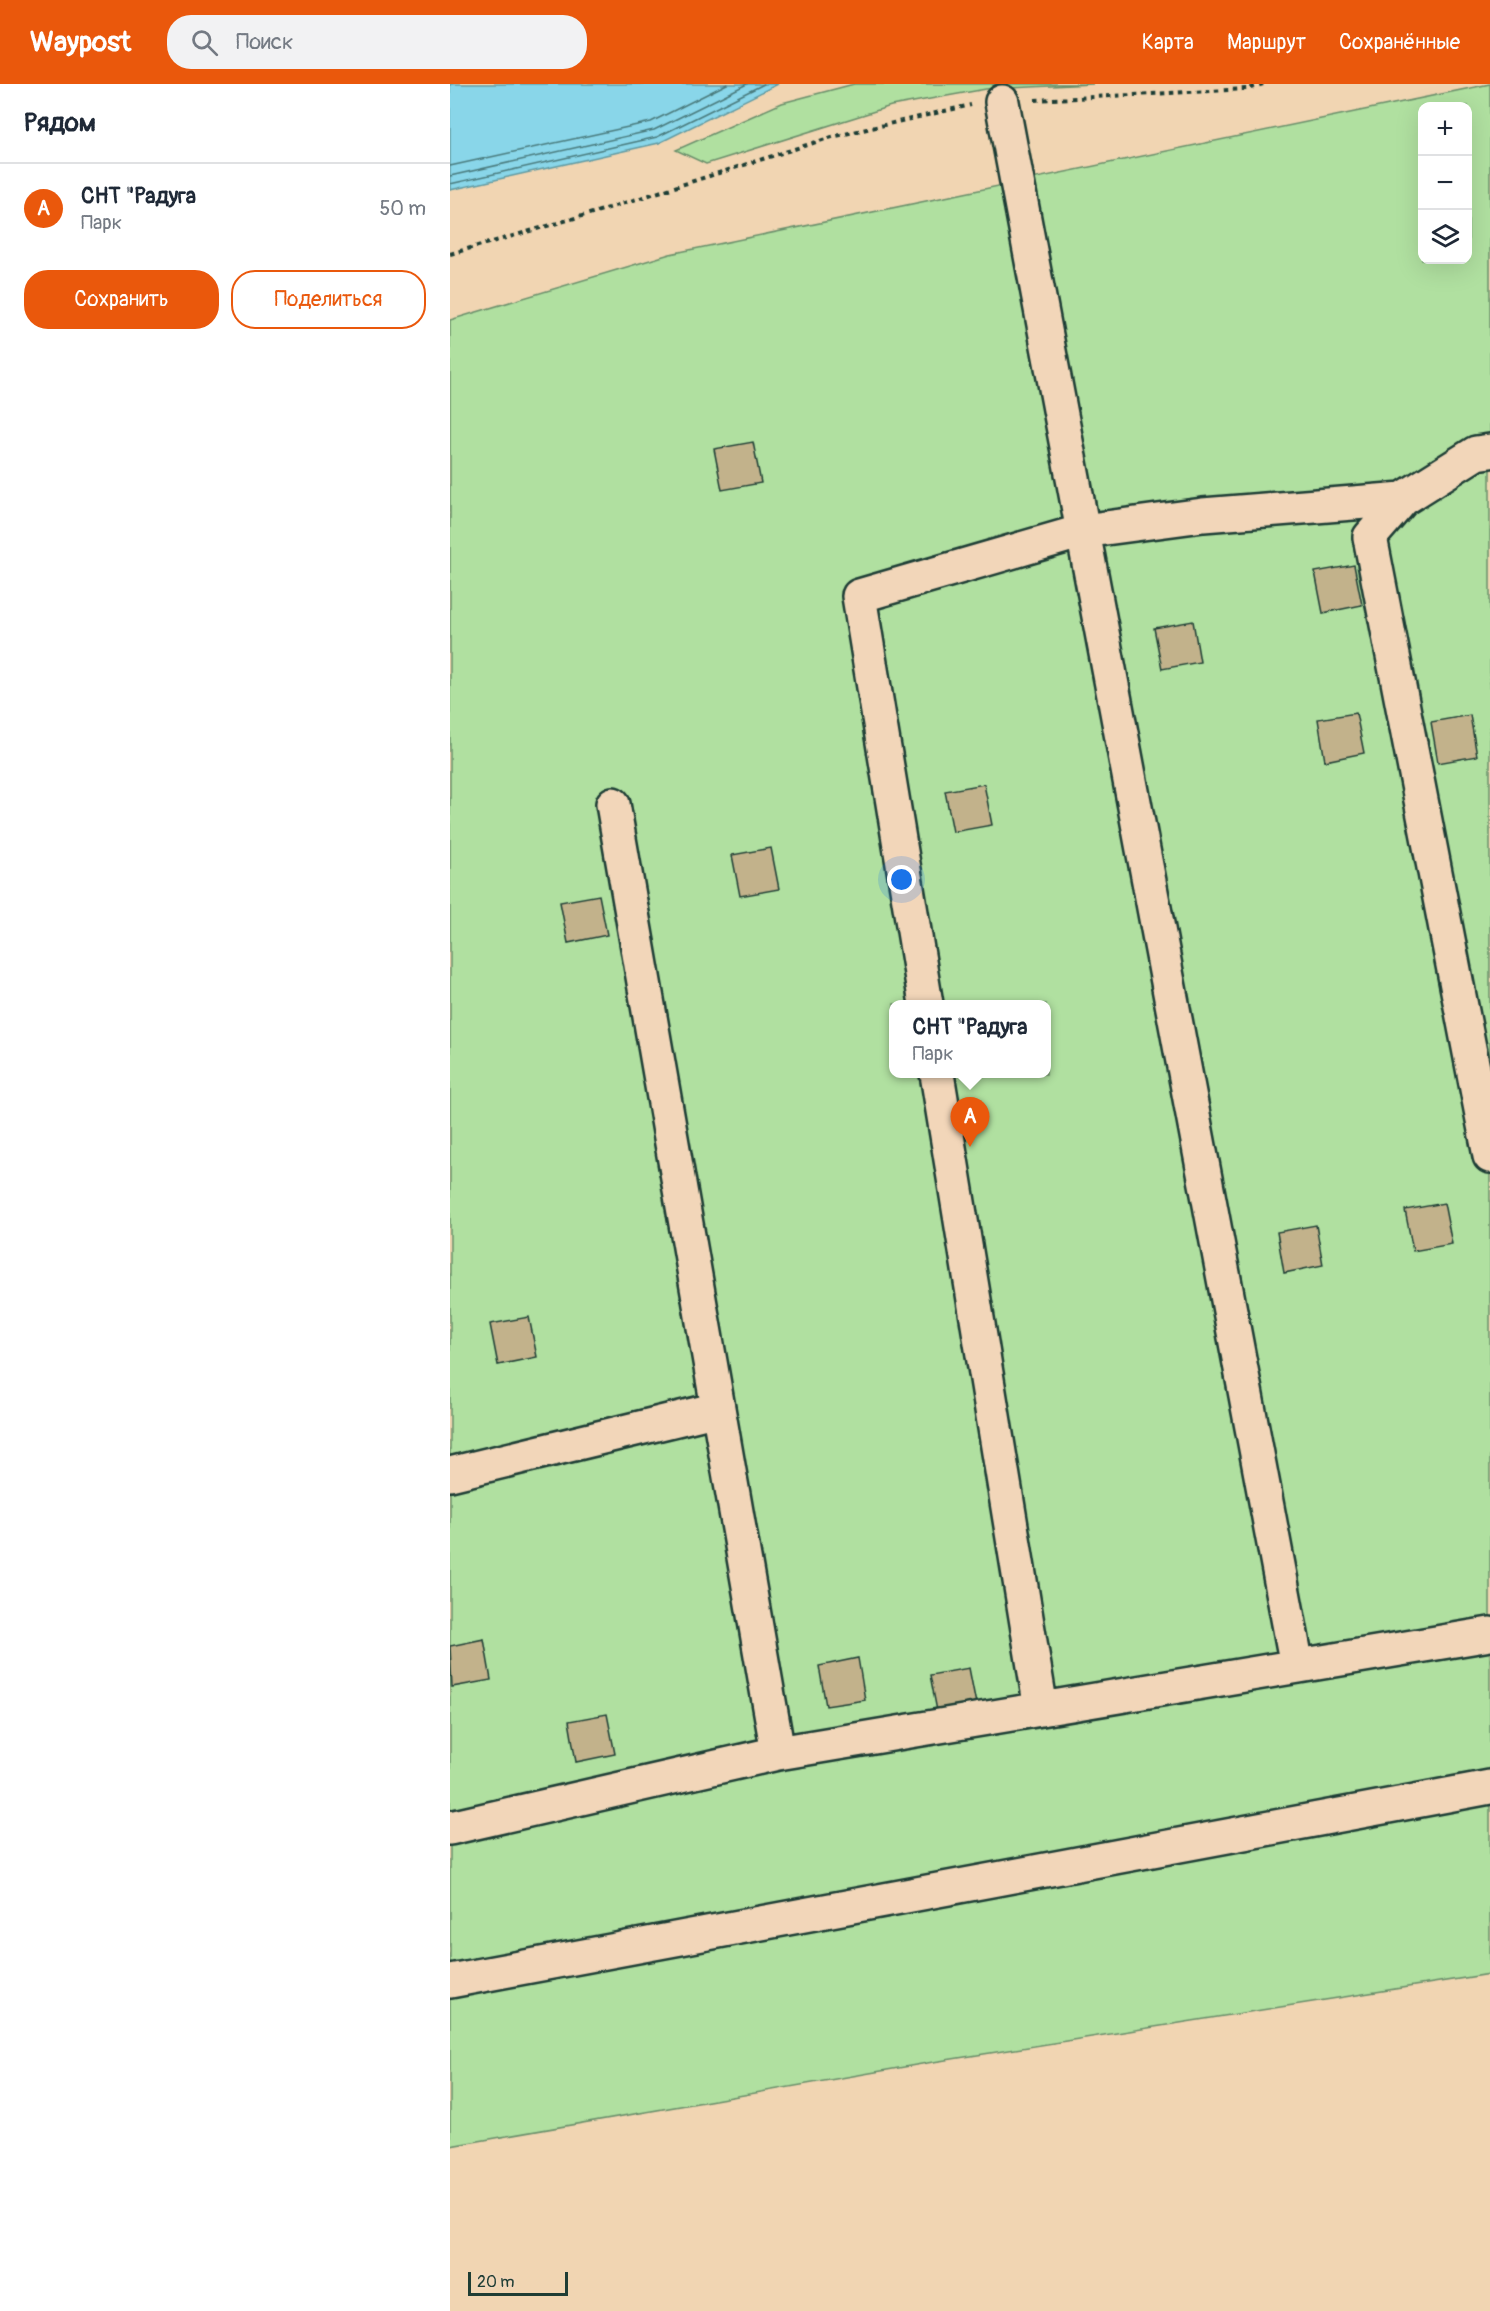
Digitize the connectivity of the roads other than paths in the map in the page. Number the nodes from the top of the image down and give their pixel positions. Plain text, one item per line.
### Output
1 (1002, 102) road end
2 (1490, 451) edge
3 (1403, 499) junction
4 (1083, 531) junction
5 (613, 804) dead end
6 (925, 1000) edge
7 (938, 1078) edge
8 (1490, 1156) edge
9 (718, 1409) junction
10 (450, 1474) edge
11 (1490, 1634) edge
12 (1298, 1666) junction
13 (1041, 1709) junction
14 (778, 1753) junction
15 (1490, 1787) edge
16 (450, 1828) edge
17 (450, 1981) edge

1 - 4 street
2 - 3 street
3 - 4 street
3 - 8 street
4 - 6 street
4 - 12 street
5 - 9 street
7 - 13 street
9 - 10 street
9 - 14 street
11 - 12 street
12 - 13 street
13 - 14 street
14 - 16 street
15 - 17 street

